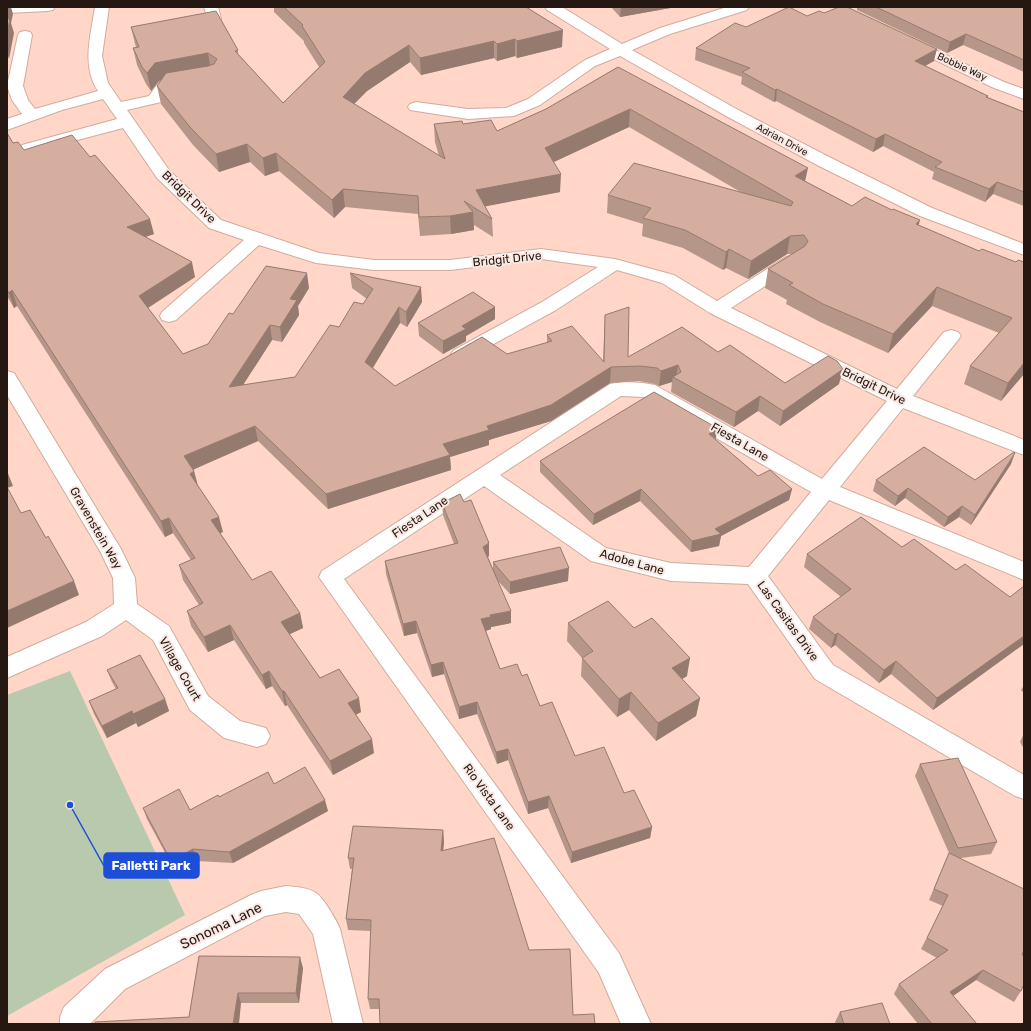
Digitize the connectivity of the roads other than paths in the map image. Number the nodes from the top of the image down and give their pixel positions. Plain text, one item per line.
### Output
1 (48, 7) edge
2 (102, 7) edge
3 (552, 7) edge
4 (742, 7) edge
5 (7, 9) edge
6 (25, 35) dead end
7 (894, 35) edge
8 (621, 50) junction
9 (203, 78) edge
10 (107, 93) junction
11 (1024, 94) edge
12 (416, 107) dead end
13 (122, 115) junction
14 (31, 116) junction
15 (7, 125) edge
16 (28, 148) edge
17 (256, 238) junction
18 (1024, 250) edge
19 (794, 260) edge
20 (615, 264) junction
21 (717, 309) junction
22 (169, 316) dead end
23 (951, 336) dead end
24 (446, 363) edge
25 (7, 378) edge
26 (900, 399) junction
27 (1024, 448) edge
28 (484, 475) junction
29 (825, 490) junction
30 (1024, 571) edge
31 (755, 576) junction
32 (330, 577) joint
33 (126, 608) junction
34 (7, 668) edge
35 (257, 736) dead end
36 (1024, 788) edge
37 (75, 1021) edge
38 (348, 1024) edge
39 (636, 1024) edge

1 - 5 street
2 - 10 street, Bridgit Drive
3 - 8 street, Adrian Drive
4 - 8 street
6 - 14 street
7 - 11 street, Bobbie Way
8 - 12 street
8 - 18 street, Adrian Drive
9 - 13 street
10 - 13 street, Bridgit Drive
10 - 14 street
13 - 16 street
13 - 17 street, Bridgit Drive
14 - 15 street
17 - 20 street, Bridgit Drive
17 - 22 street
19 - 21 street
20 - 21 street, Bridgit Drive
20 - 24 street
21 - 26 street, Bridgit Drive
23 - 26 street, Las Casitas Drive
25 - 33 street, Gravenstein Way
26 - 27 street, Bridgit Drive
26 - 29 street, Las Casitas Drive
28 - 29 street, Fiesta Lane
28 - 31 street, Adobe Lane
28 - 32 street, Fiesta Lane
29 - 30 street, Fiesta Lane
29 - 31 street, Las Casitas Drive
31 - 36 street, Las Casitas Drive
32 - 39 street, Rio Vista Lane
33 - 34 street
33 - 35 street, Village Court
37 - 38 street, Sonoma Lane

